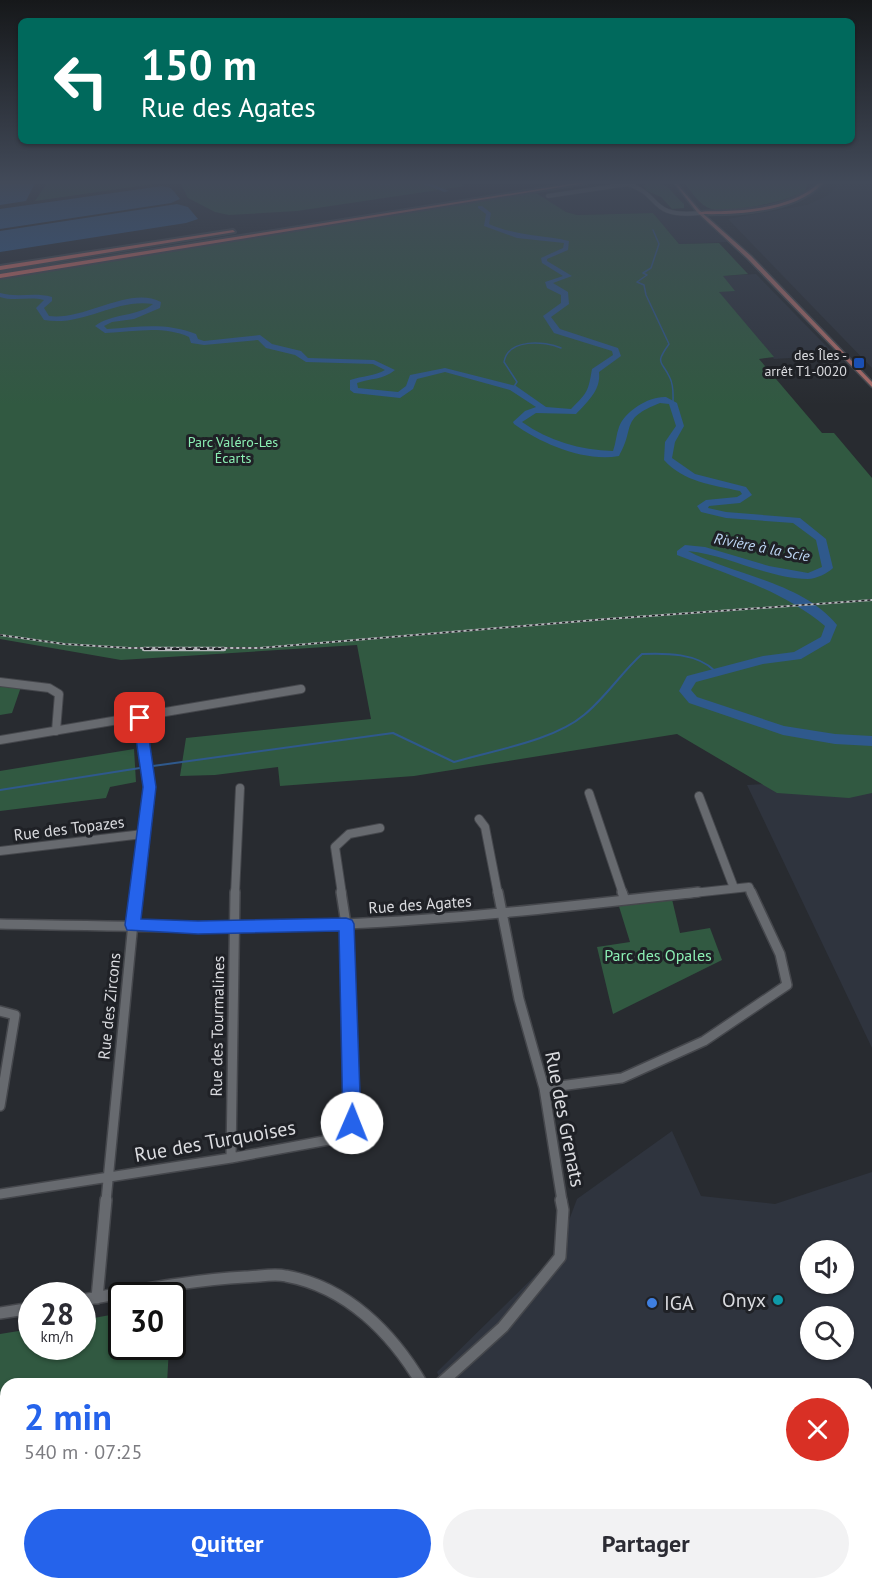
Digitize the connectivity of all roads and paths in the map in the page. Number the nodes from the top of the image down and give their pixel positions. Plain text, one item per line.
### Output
1 (68, 257) edge
2 (118, 257) edge
3 (748, 257) edge
4 (0, 268) edge
5 (0, 276) edge
6 (872, 385) edge
7 (0, 682) edge
8 (301, 689) dead end
9 (140, 718) junction
10 (56, 731) junction
11 (0, 740) edge
12 (240, 788) dead end
13 (590, 793) dead end
14 (699, 796) dead end
15 (479, 819) dead end
16 (380, 828) dead end
17 (143, 834) junction
18 (0, 851) edge
19 (734, 888) junction
20 (625, 900) junction
21 (502, 913) junction
22 (0, 924) edge
23 (346, 924) junction
24 (132, 925) junction
25 (234, 927) junction
26 (0, 1011) edge
27 (544, 1088) junction
28 (0, 1107) edge
29 (231, 1158) junction
30 (107, 1177) junction
31 (0, 1194) edge
32 (97, 1298) joint
33 (18, 1310) edge
34 (0, 1313) edge
35 (418, 1378) edge
36 (447, 1378) edge

1 - 4 highway
2 - 5 highway
3 - 6 main road
7 - 10 street
8 - 9 street
9 - 10 street
9 - 17 street, Rue des Zircons
10 - 11 street
12 - 25 street, Rue des Tourmalines
13 - 20 street
14 - 19 street
15 - 21 street, Rue des Grenats
16 - 23 street, Rue des Turquoises
17 - 18 street, Rue des Topazes
17 - 24 street, Rue des Zircons
19 - 20 street, Rue des Agates
19 - 27 street
20 - 21 street, Rue des Agates
21 - 23 street, Rue des Agates
21 - 27 street, Rue des Grenats
22 - 24 street, Rue des Agates
23 - 25 street, Rue des Agates
23 - 29 street, Rue des Turquoises
24 - 25 street, Rue des Agates
24 - 30 street, Rue des Zircons
25 - 29 street, Rue des Tourmalines
26 - 28 street
27 - 36 street, Rue des Grenats
29 - 30 street, Rue des Turquoises
30 - 31 street, Rue des Turquoises
30 - 32 street, Rue des Zircons
32 - 35 street
33 - 34 street

